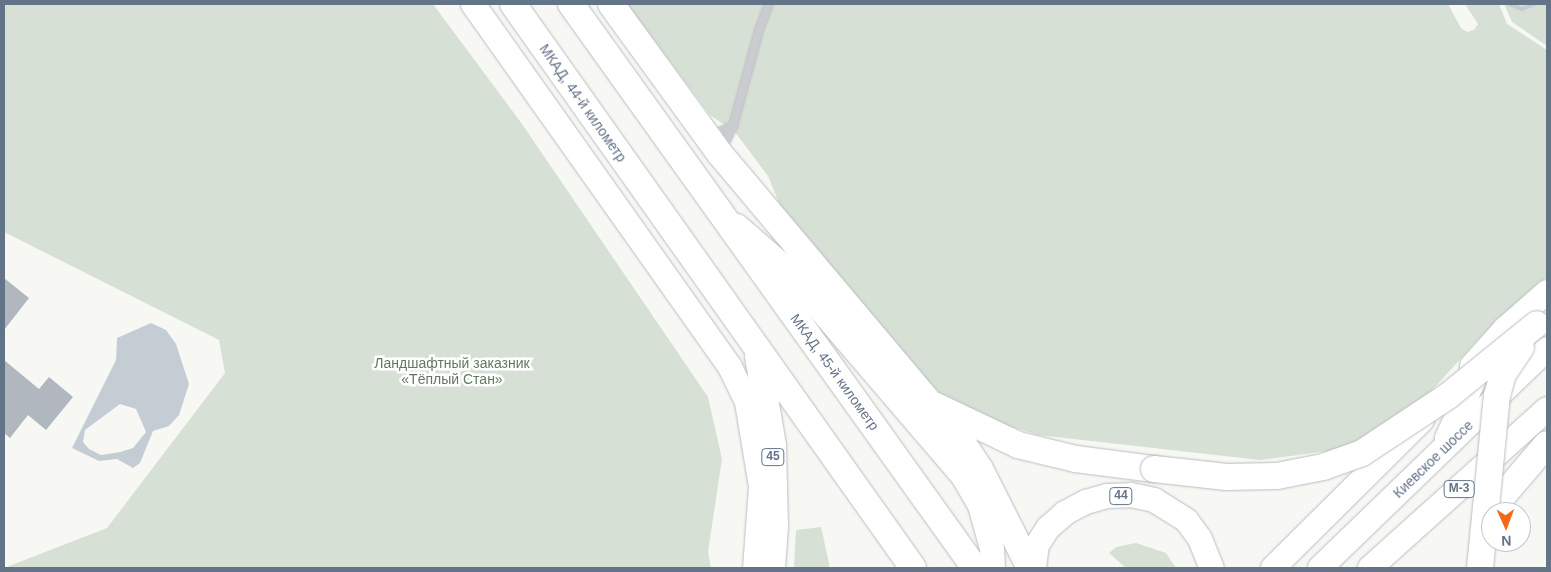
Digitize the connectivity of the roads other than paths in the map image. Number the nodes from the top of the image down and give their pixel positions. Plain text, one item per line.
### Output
1 (473, 4) edge
2 (513, 4) edge
3 (571, 4) edge
4 (611, 4) edge
5 (769, 4) edge
6 (733, 126) junction
7 (714, 145) junction
8 (717, 208) junction
9 (1547, 292) edge
10 (1542, 320) edge
11 (1489, 347) junction
12 (756, 348) junction
13 (1547, 349) edge
14 (926, 401) junction
15 (1547, 409) edge
16 (1547, 444) edge
17 (1440, 452) junction
18 (1499, 502) edge
19 (1481, 542) edge
20 (1472, 564) edge
21 (755, 568) edge
22 (772, 568) edge
23 (913, 568) edge
24 (975, 568) edge
25 (993, 568) edge
26 (1030, 568) edge
27 (1034, 568) edge
28 (1212, 568) edge
29 (1273, 568) edge
30 (1320, 568) edge
31 (1370, 568) edge

1 - 21 main road
2 - 12 highway, МКАД, 44-й километр
3 - 8 highway, МКАД, 45-й километр
4 - 7 highway
5 - 6 lane
6 - 7 lane
6 - 7 lane
7 - 14 highway
8 - 24 highway, МКАД, 45-й километр
8 - 25 main road
9 - 11 main road
10 - 14 highway, bridge
10 - 20 highway, bridge
11 - 17 main road
11 - 29 main road
12 - 22 highway, 45
12 - 23 highway
13 - 17 main road, Киевское шоссе
14 - 26 highway
15 - 31 main road, М-3
16 - 18 highway
17 - 30 main road, Киевское шоссе
19 - 20 highway
27 - 28 main road, 44

